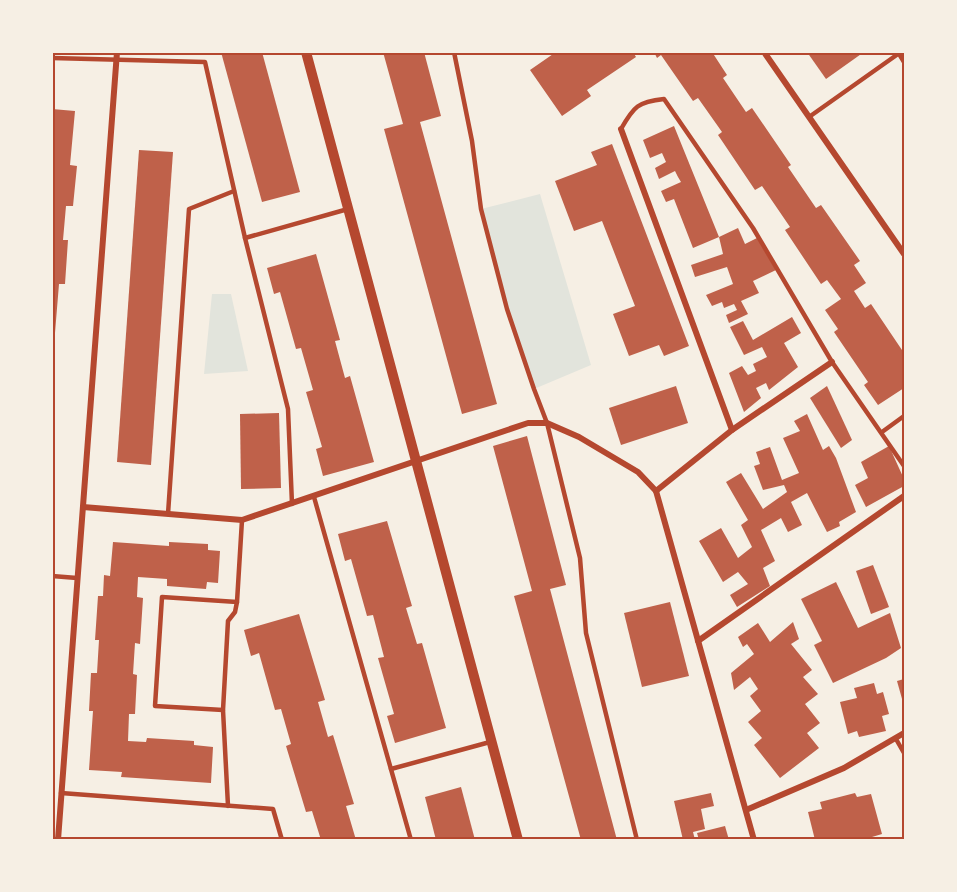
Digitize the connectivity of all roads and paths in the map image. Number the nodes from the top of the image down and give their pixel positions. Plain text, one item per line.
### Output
1 (306, 52) edge
2 (454, 52) edge
3 (764, 52) edge
4 (898, 53) edge
5 (117, 56) edge
6 (52, 58) edge
7 (904, 62) edge
8 (809, 117) junction
9 (621, 129) joint
10 (234, 191) junction
11 (348, 209) junction
12 (245, 238) junction
13 (904, 254) edge
14 (832, 362) junction
15 (904, 416) edge
16 (547, 423) junction
17 (732, 430) junction
18 (882, 432) junction
19 (417, 462) junction
20 (904, 466) edge
21 (656, 491) junction
22 (314, 496) junction
23 (904, 496) edge
24 (292, 504) junction
25 (83, 507) junction
26 (168, 514) junction
27 (242, 520) junction
28 (52, 576) edge
29 (77, 578) junction
30 (237, 602) junction
31 (698, 641) junction
32 (223, 710) junction
33 (904, 733) edge
34 (896, 739) junction
35 (492, 742) junction
36 (904, 753) edge
37 (391, 769) junction
38 (61, 793) junction
39 (228, 806) junction
40 (746, 810) junction
41 (58, 840) edge
42 (282, 840) edge
43 (411, 840) edge
44 (518, 840) edge
45 (638, 840) edge
46 (754, 840) edge

1 - 11 street
2 - 16 lane
3 - 8 street
4 - 7 lane
4 - 8 lane
5 - 6 lane
5 - 10 lane
5 - 25 street
8 - 13 street
9 - 14 lane
9 - 17 street
10 - 12 lane
10 - 26 lane
11 - 12 lane
11 - 19 street
12 - 24 lane
14 - 17 street
14 - 18 lane
15 - 18 lane
16 - 19 street
16 - 21 street
16 - 45 lane
17 - 21 street
18 - 20 lane
19 - 22 street
19 - 35 street
21 - 31 street
22 - 24 street
22 - 37 lane
23 - 31 street
24 - 27 street
25 - 26 street
25 - 29 street
26 - 27 street
27 - 30 lane
28 - 29 lane
29 - 38 street
30 - 32 lane
30 - 32 lane
31 - 40 street
32 - 39 lane
33 - 34 street
34 - 36 lane
34 - 40 street
35 - 37 lane
35 - 44 street
37 - 43 lane
38 - 39 lane
38 - 41 street
39 - 42 lane
40 - 46 street

